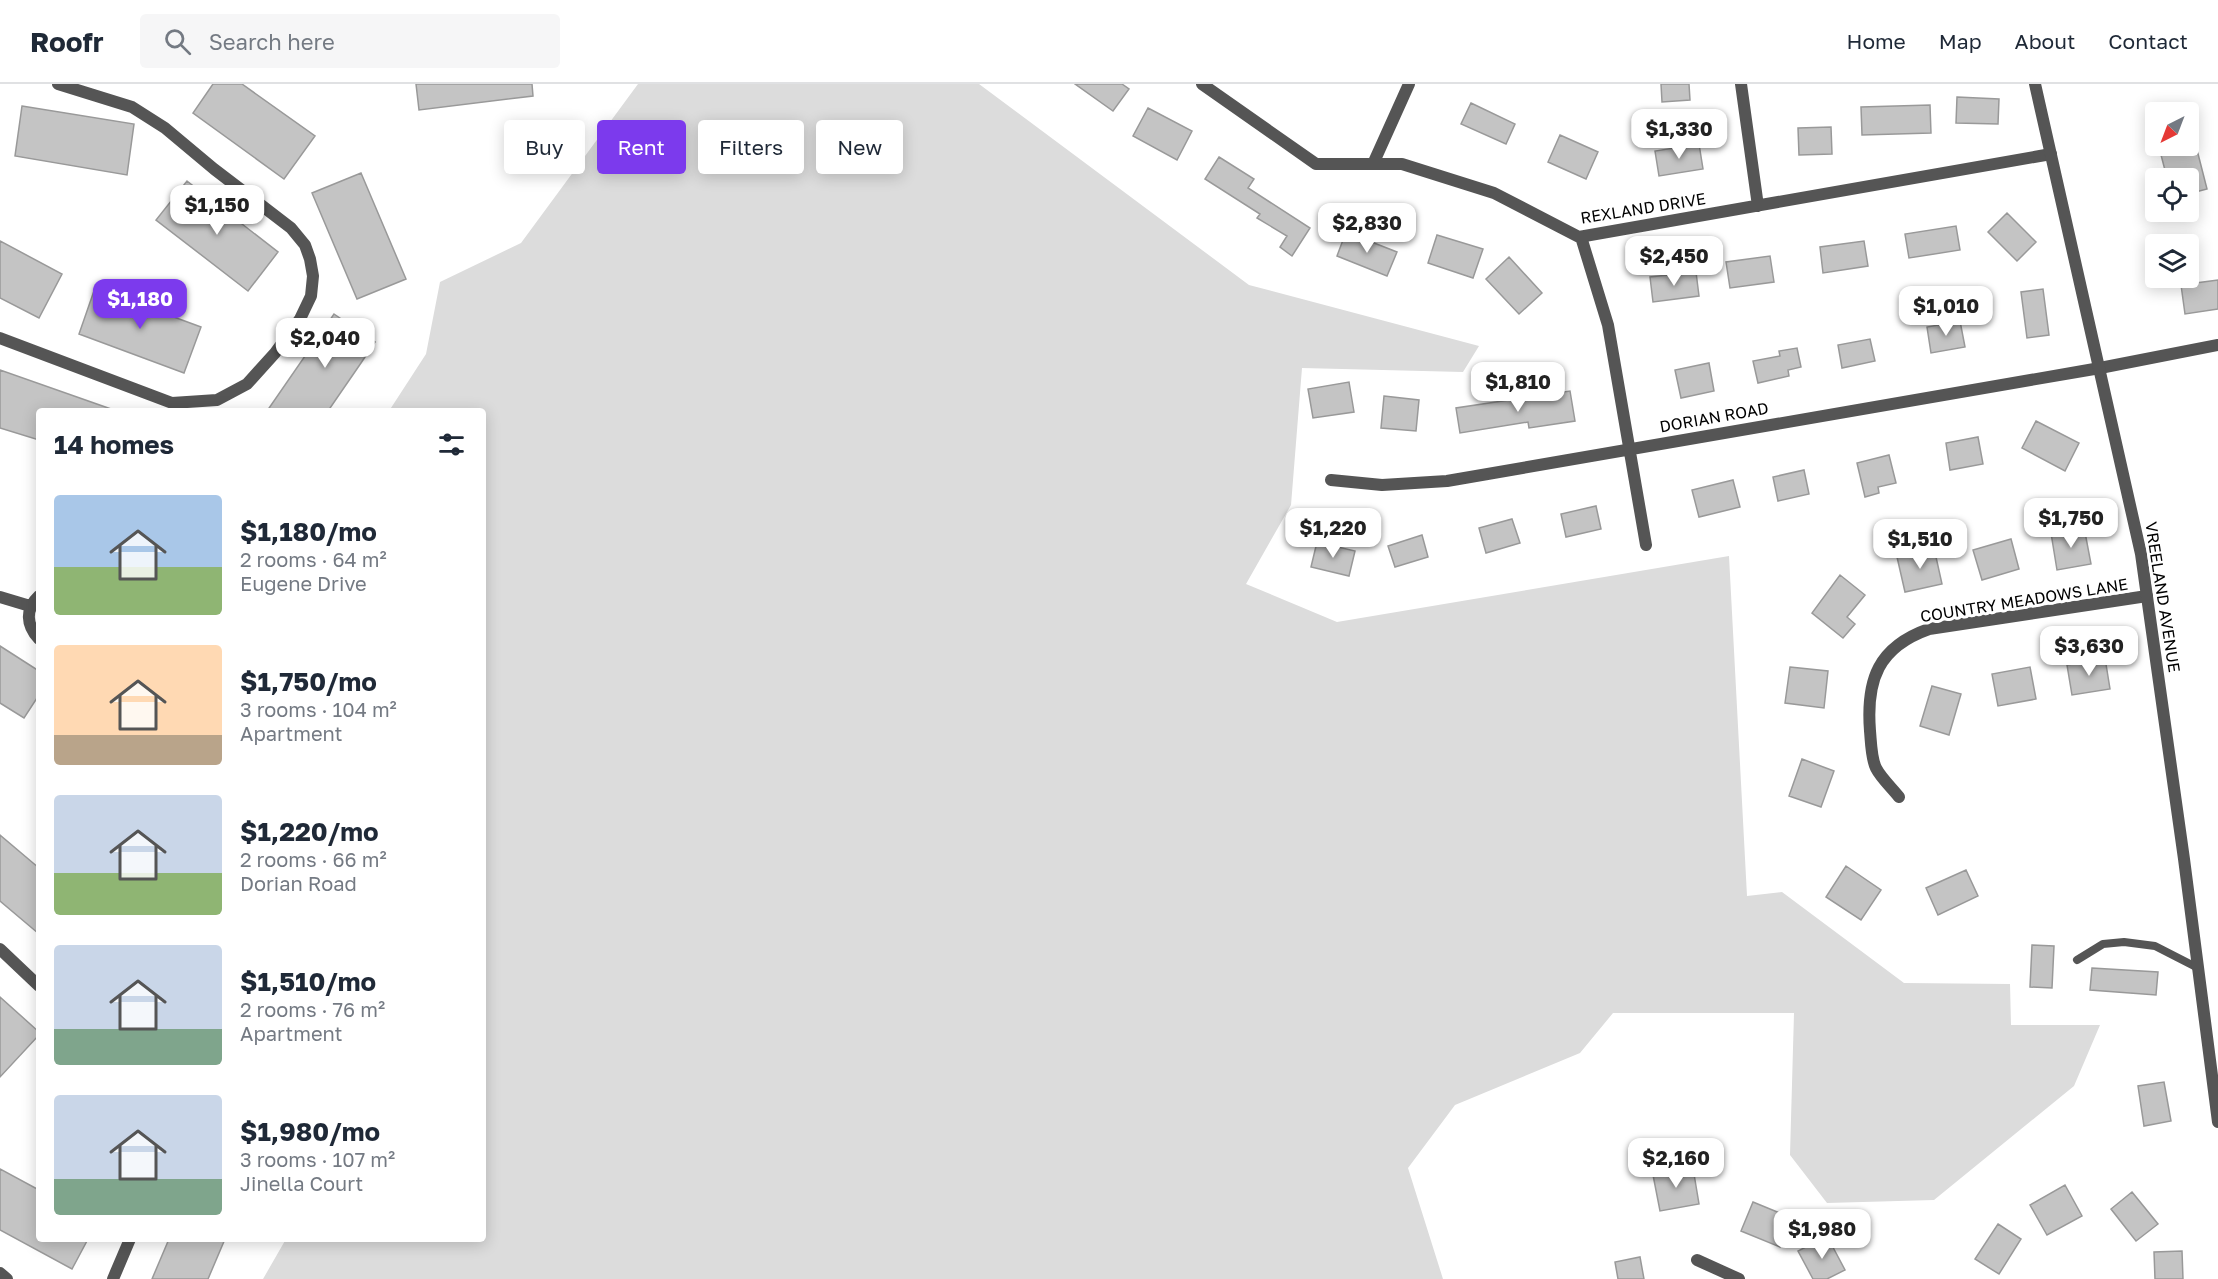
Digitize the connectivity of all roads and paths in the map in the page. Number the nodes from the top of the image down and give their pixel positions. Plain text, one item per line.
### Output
1 (58, 84) edge
2 (1202, 84) edge
3 (1409, 84) edge
4 (1741, 84) edge
5 (2035, 84) edge
6 (2051, 154) junction
7 (1374, 164) junction
8 (1758, 206) junction
9 (1581, 237) junction
10 (0, 339) edge
11 (2218, 345) edge
12 (2100, 368) junction
13 (1630, 448) junction
14 (1331, 480) dead end
15 (1646, 545) dead end
16 (2147, 596) junction
17 (0, 597) edge
18 (36, 599) edge
19 (30, 606) junction
20 (36, 635) edge
21 (1899, 797) dead end
22 (0, 949) edge
23 (2077, 960) dead end
24 (2198, 968) junction
25 (36, 983) edge
26 (2218, 1122) edge
27 (129, 1242) edge
28 (1697, 1260) dead end
29 (0, 1274) edge
30 (7, 1279) edge
31 (113, 1279) edge
32 (1739, 1279) edge

1 - 10 street
2 - 7 street, REXLAND DRIVE
3 - 7 street
4 - 8 street
5 - 6 street, VREELAND AVENUE
6 - 8 street, REXLAND DRIVE
6 - 12 street, VREELAND AVENUE
7 - 9 street, REXLAND DRIVE
8 - 9 street, REXLAND DRIVE
9 - 13 street
11 - 12 street, DORIAN ROAD
12 - 13 street, DORIAN ROAD
12 - 16 street, VREELAND AVENUE
13 - 14 street, DORIAN ROAD
13 - 15 street
16 - 21 street, COUNTRY MEADOWS LANE
16 - 24 street, VREELAND AVENUE
17 - 19 street
18 - 19 street
19 - 20 street
22 - 25 street
23 - 24 lane
24 - 26 street, VREELAND AVENUE
27 - 31 street
28 - 32 street
29 - 30 street

